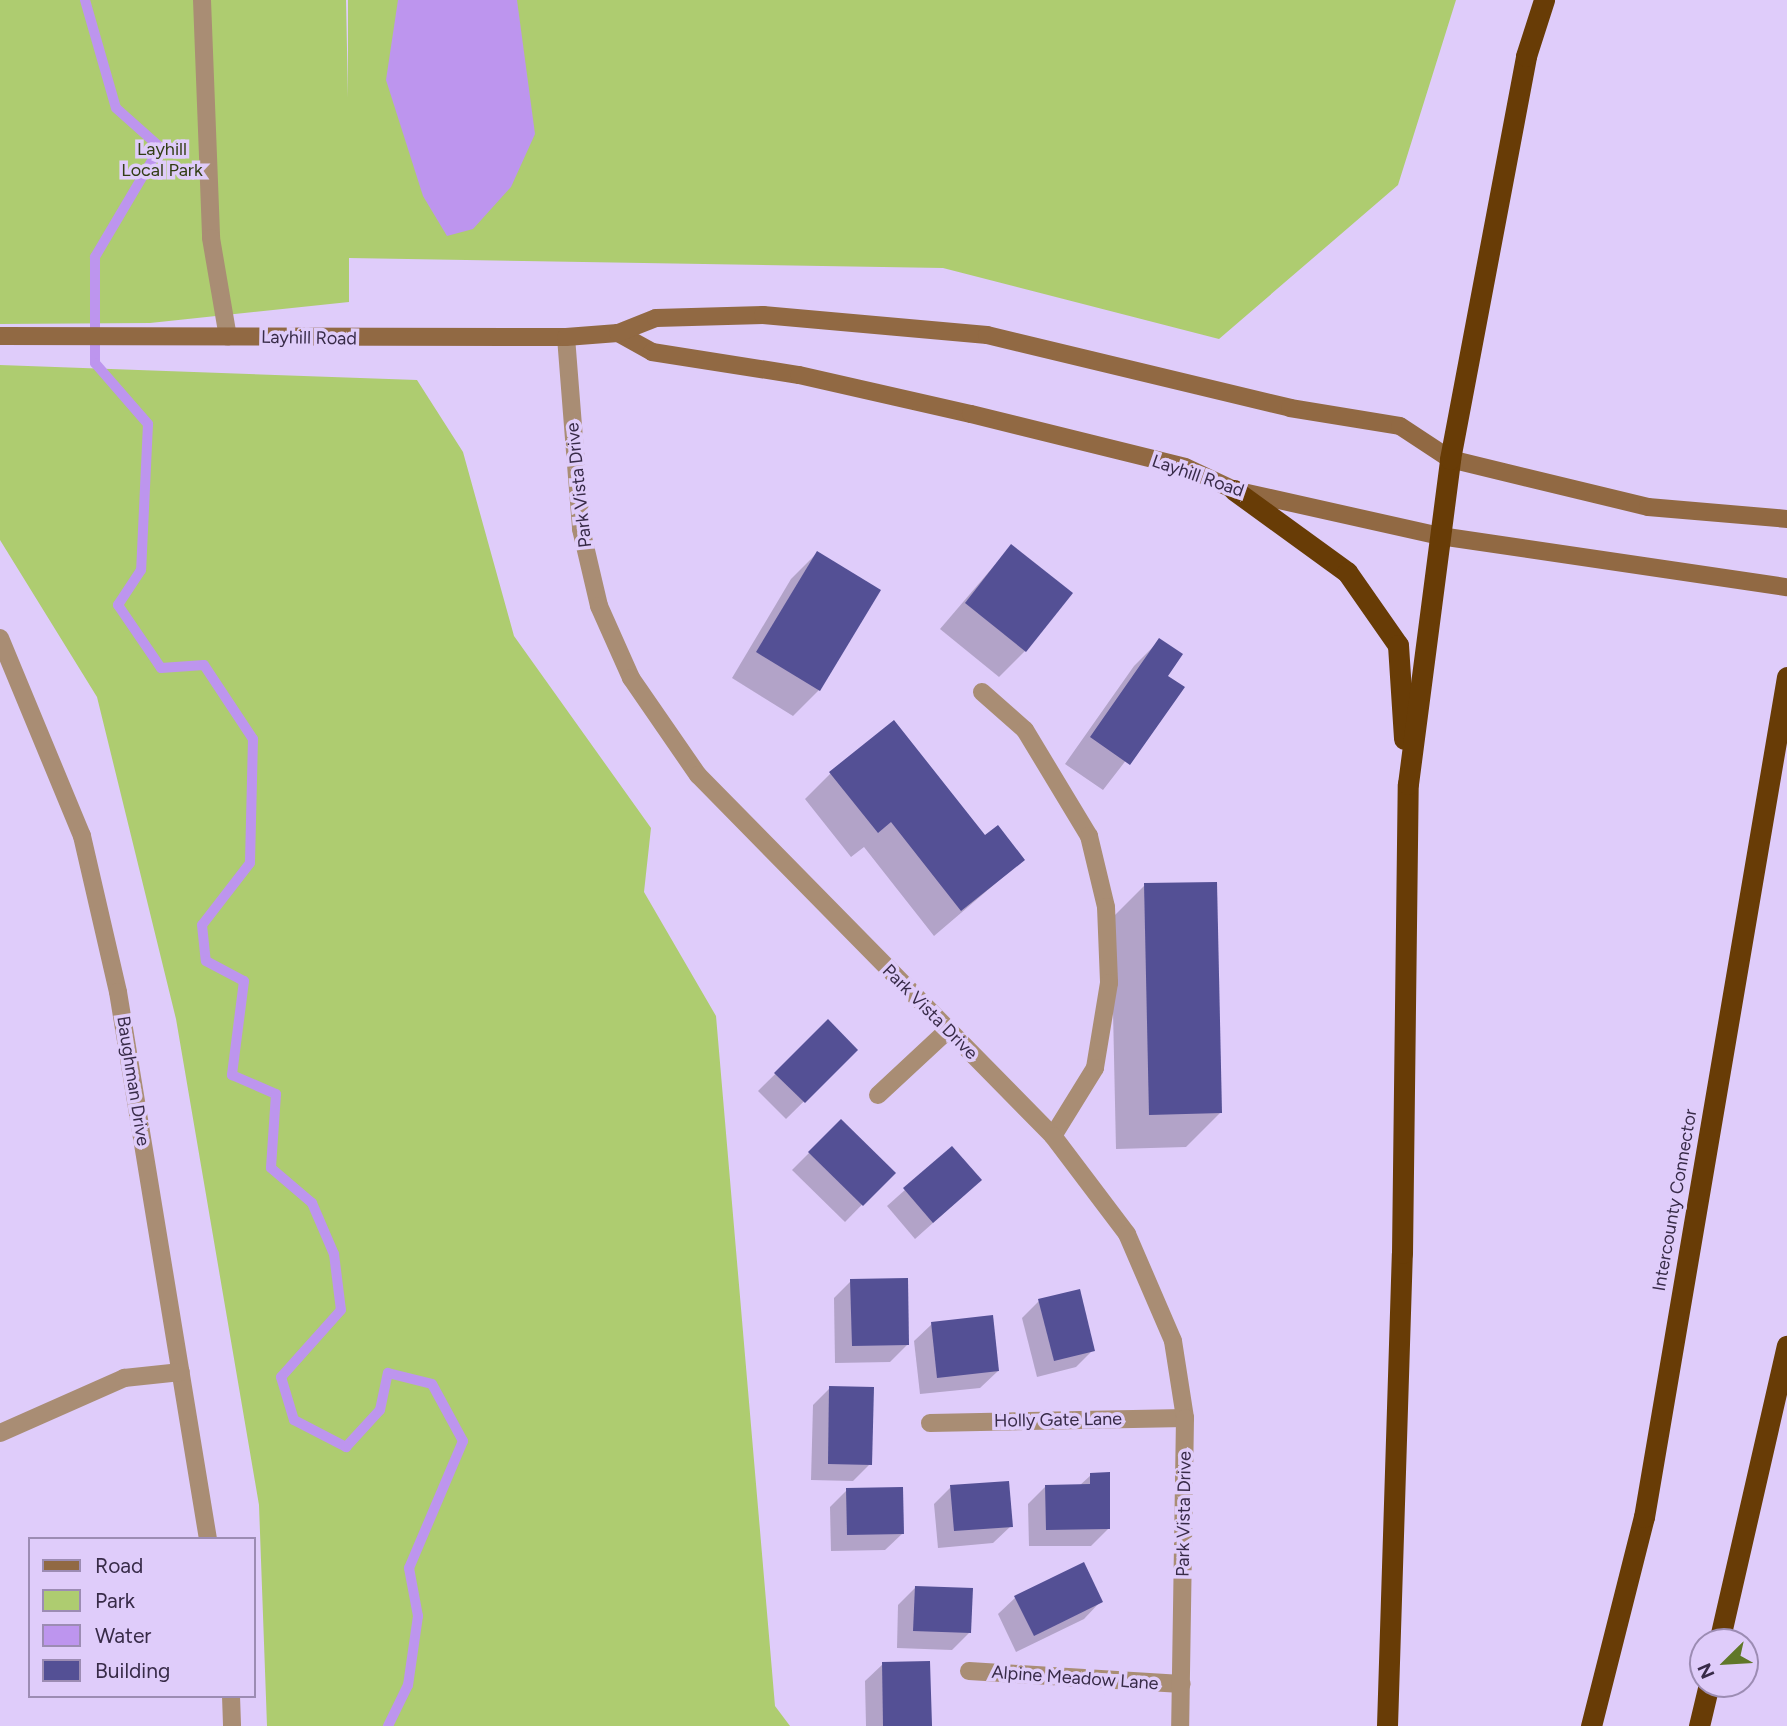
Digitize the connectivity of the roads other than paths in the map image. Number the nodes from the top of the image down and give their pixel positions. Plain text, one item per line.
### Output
1 (202, 0) edge
2 (1544, 0) edge
3 (618, 333) junction
4 (0, 336) edge
5 (228, 337) junction
6 (566, 337) junction
7 (1450, 459) junction
8 (1234, 490) junction
9 (1787, 519) edge
10 (1440, 536) junction
11 (1787, 587) edge
12 (0, 638) edge
13 (1787, 677) edge
14 (982, 691) dead end
15 (1408, 784) junction
16 (948, 1030) junction
17 (878, 1095) dead end
18 (1053, 1136) junction
19 (1787, 1346) edge
20 (181, 1372) junction
21 (1185, 1418) junction
22 (930, 1423) dead end
23 (0, 1433) edge
24 (208, 1537) edge
25 (1722, 1628) edge
26 (969, 1671) dead end
27 (1182, 1684) junction
28 (231, 1698) edge
29 (1706, 1698) edge
30 (232, 1726) edge
31 (1180, 1726) edge
32 (1387, 1726) edge
33 (1591, 1726) edge
34 (1699, 1726) edge

1 - 5 street
2 - 7 highway
3 - 6 main road, Layhill Road
3 - 7 main road, Layhill Road
3 - 8 main road, Layhill Road
4 - 5 main road, Layhill Road
5 - 6 main road, Layhill Road
6 - 16 street, Park Vista Drive
7 - 9 main road, Layhill Road
7 - 10 highway
8 - 10 main road, Layhill Road
8 - 15 highway
10 - 11 main road, Layhill Road
10 - 15 highway
12 - 20 street, Baughman Drive
13 - 33 highway, Intercounty Connector
14 - 18 street
15 - 32 highway
16 - 17 street
16 - 18 street, Park Vista Drive
18 - 21 street, Park Vista Drive
19 - 25 highway
20 - 23 street
20 - 24 street, Baughman Drive
21 - 22 street, Holly Gate Lane
21 - 27 street, Park Vista Drive
26 - 27 street, Alpine Meadow Lane
27 - 31 street, Park Vista Drive
28 - 30 street
29 - 34 highway

